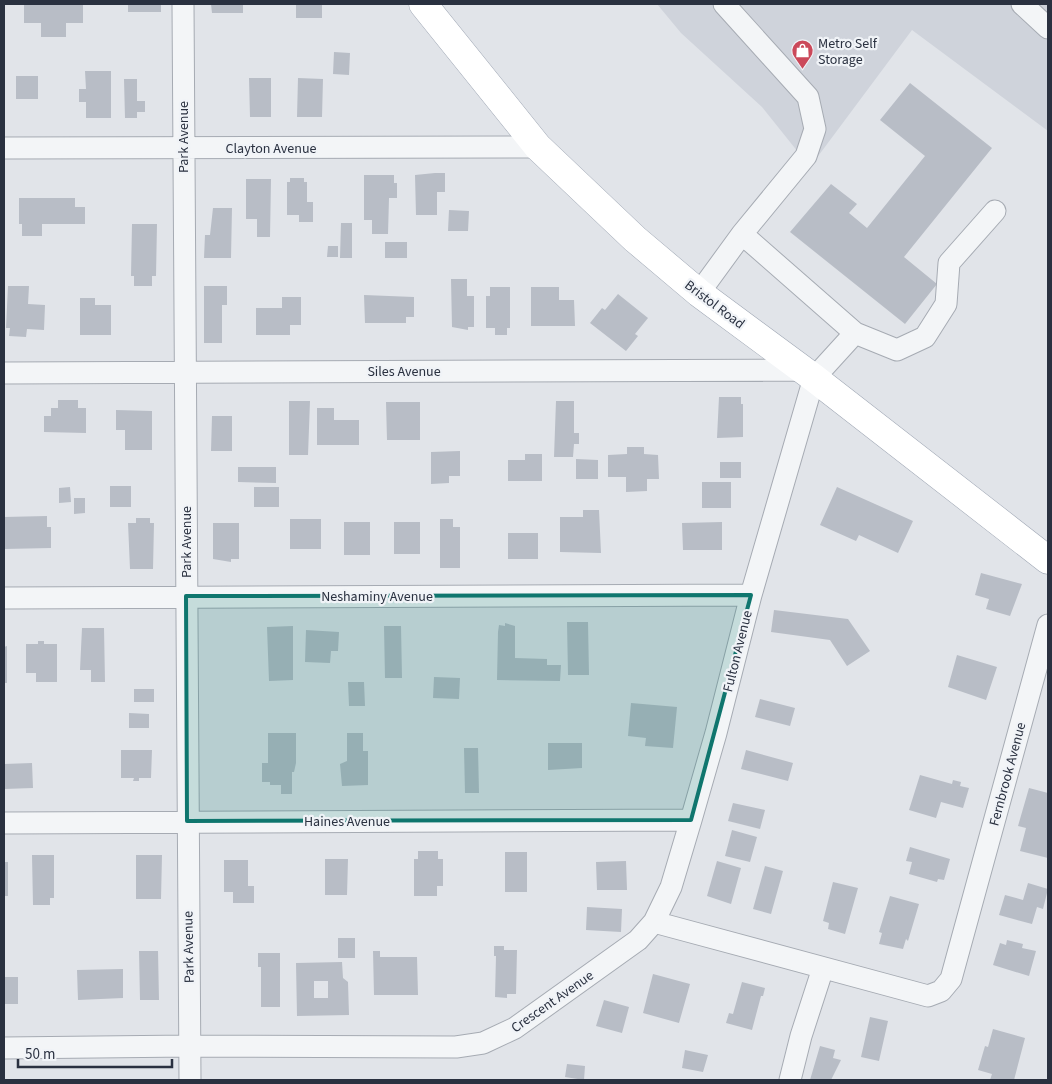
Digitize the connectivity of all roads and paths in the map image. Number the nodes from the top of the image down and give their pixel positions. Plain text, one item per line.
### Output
1 (182, 4) edge
2 (423, 4) edge
3 (724, 4) edge
4 (1022, 4) edge
5 (1048, 28) edge
6 (538, 147) junction
7 (4, 148) edge
8 (183, 148) junction
9 (995, 211) dead end
10 (742, 234) junction
11 (698, 292) junction
12 (855, 333) junction
13 (185, 372) junction
14 (4, 373) edge
15 (809, 374) junction
16 (1048, 560) edge
17 (751, 595) junction
18 (186, 596) junction
19 (4, 598) edge
20 (1048, 624) edge
21 (691, 820) junction
22 (187, 821) junction
23 (4, 824) edge
24 (654, 922) junction
25 (822, 968) junction
26 (190, 1046) junction
27 (4, 1048) edge
28 (190, 1080) edge
29 (790, 1080) edge

1 - 8 street, Park Avenue
2 - 6 main road, Bristol Road
3 - 10 street
4 - 5 street
6 - 8 street, Clayton Avenue
6 - 11 main road, Bristol Road
7 - 8 street, Clayton Avenue
8 - 13 street, Park Avenue
9 - 12 street
10 - 11 street
10 - 12 street
11 - 15 main road, Bristol Road
12 - 15 street
13 - 14 street, Siles Avenue
13 - 15 street, Siles Avenue
13 - 18 street, Park Avenue
15 - 16 main road, Bristol Road
15 - 17 street, Fulton Avenue
17 - 18 street, Neshaminy Avenue
17 - 21 street, Fulton Avenue
18 - 19 street, Neshaminy Avenue
18 - 22 street, Park Avenue
20 - 25 street, Fernbrook Avenue
21 - 22 street, Haines Avenue
21 - 24 street, Fulton Avenue
22 - 23 street, Haines Avenue
22 - 26 street, Park Avenue
24 - 25 street
24 - 26 street, Crescent Avenue
25 - 29 street
26 - 27 street, Crescent Avenue
26 - 28 street, Park Avenue

